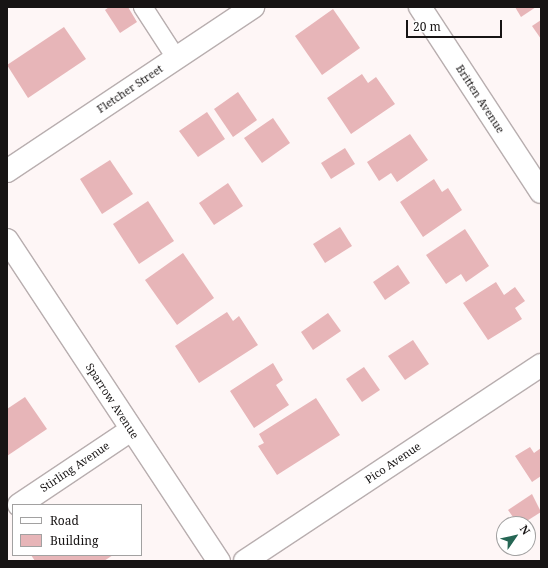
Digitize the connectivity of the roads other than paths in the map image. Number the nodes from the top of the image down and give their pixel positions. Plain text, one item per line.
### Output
1 (143, 7) edge
2 (253, 7) edge
3 (420, 7) edge
4 (176, 58) junction
5 (7, 171) edge
6 (541, 192) edge
7 (7, 240) edge
8 (541, 365) edge
9 (131, 430) junction
10 (20, 504) edge
11 (219, 561) edge
12 (245, 561) edge

1 - 4 lane
2 - 4 street, Fletcher Street
3 - 6 street, Britten Avenue
4 - 5 street, Fletcher Street
7 - 9 street, Sparrow Avenue
8 - 12 street, Pico Avenue
9 - 10 street, Stirling Avenue
9 - 11 street, Sparrow Avenue

